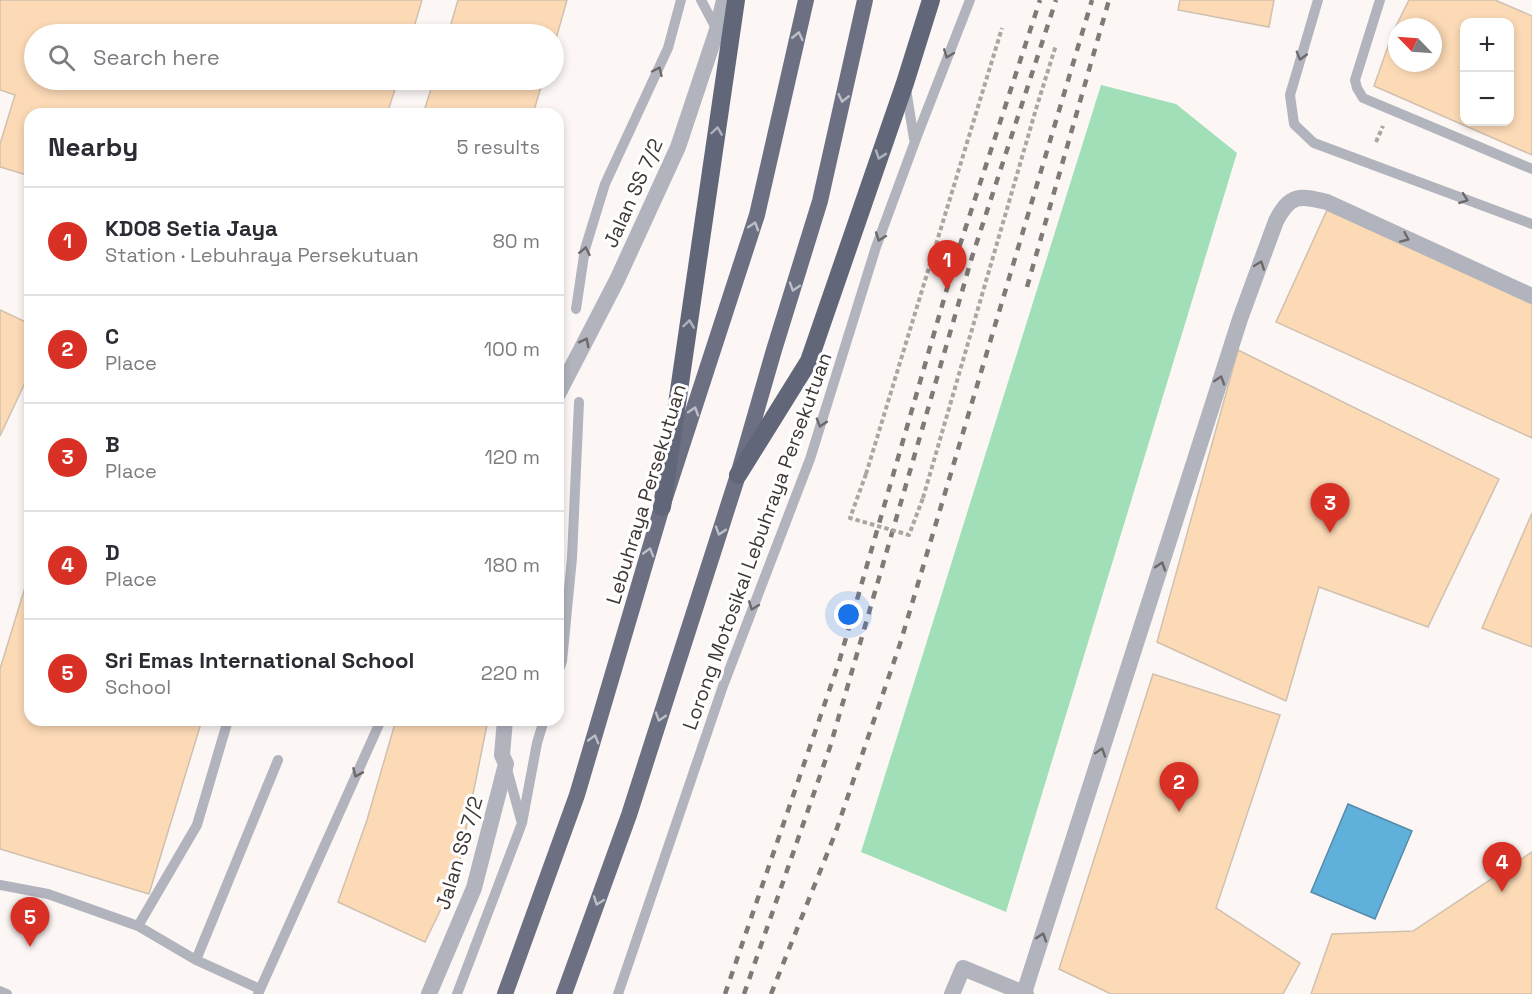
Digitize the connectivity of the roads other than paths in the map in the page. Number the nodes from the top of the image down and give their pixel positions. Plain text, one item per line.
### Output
1 (681, 0) edge
2 (700, 0) edge
3 (724, 0) edge
4 (736, 0) edge
5 (806, 0) edge
6 (865, 0) edge
7 (931, 0) edge
8 (970, 0) edge
9 (1318, 0) edge
10 (1380, 0) edge
11 (717, 30) junction
12 (905, 83) junction
13 (915, 142) junction
14 (1532, 169) edge
15 (1532, 224) edge
16 (1532, 296) edge
17 (576, 309) dead end
18 (564, 382) edge
19 (579, 402) dead end
20 (738, 476) junction
21 (663, 507) junction
22 (564, 640) edge
23 (226, 726) edge
24 (378, 726) edge
25 (501, 726) edge
26 (505, 726) edge
27 (542, 726) edge
28 (278, 760) dead end
29 (504, 760) junction
30 (522, 823) junction
31 (0, 885) edge
32 (138, 926) junction
33 (196, 960) junction
34 (0, 991) edge
35 (259, 991) edge
36 (7, 994) edge
37 (429, 994) edge
38 (457, 994) edge
39 (505, 994) edge
40 (564, 994) edge
41 (618, 994) edge
42 (951, 994) edge
43 (1025, 994) edge

17 -> 1 lane
2 - 11 lane
3 - 11 street, Jalan SS 7/2
21 -> 4 highway
21 -> 5 highway, Lebuhraya Persekutuan
6 -> 20 highway
7 - 12 highway
8 -> 13 lane, Lorong Motosikal Lebuhraya Persekutuan
9 -> 15 lane
10 - 14 lane
18 -> 11 street, Jalan SS 7/2
12 - 13 lane
12 -> 20 highway
13 -> 41 lane, Lorong Motosikal Lebuhraya Persekutuan
43 -> 16 street
19 - 22 lane
20 -> 40 highway
39 -> 21 highway, Lebuhraya Persekutuan
23 - 32 lane
24 -> 35 lane
25 - 29 lane
26 - 29 street, Jalan SS 7/2
27 - 30 lane
28 - 33 lane
29 - 30 lane
29 - 37 street, Jalan SS 7/2
30 - 38 lane
31 - 32 lane
32 - 33 lane
33 - 35 lane
34 - 36 lane
42 - 43 street

